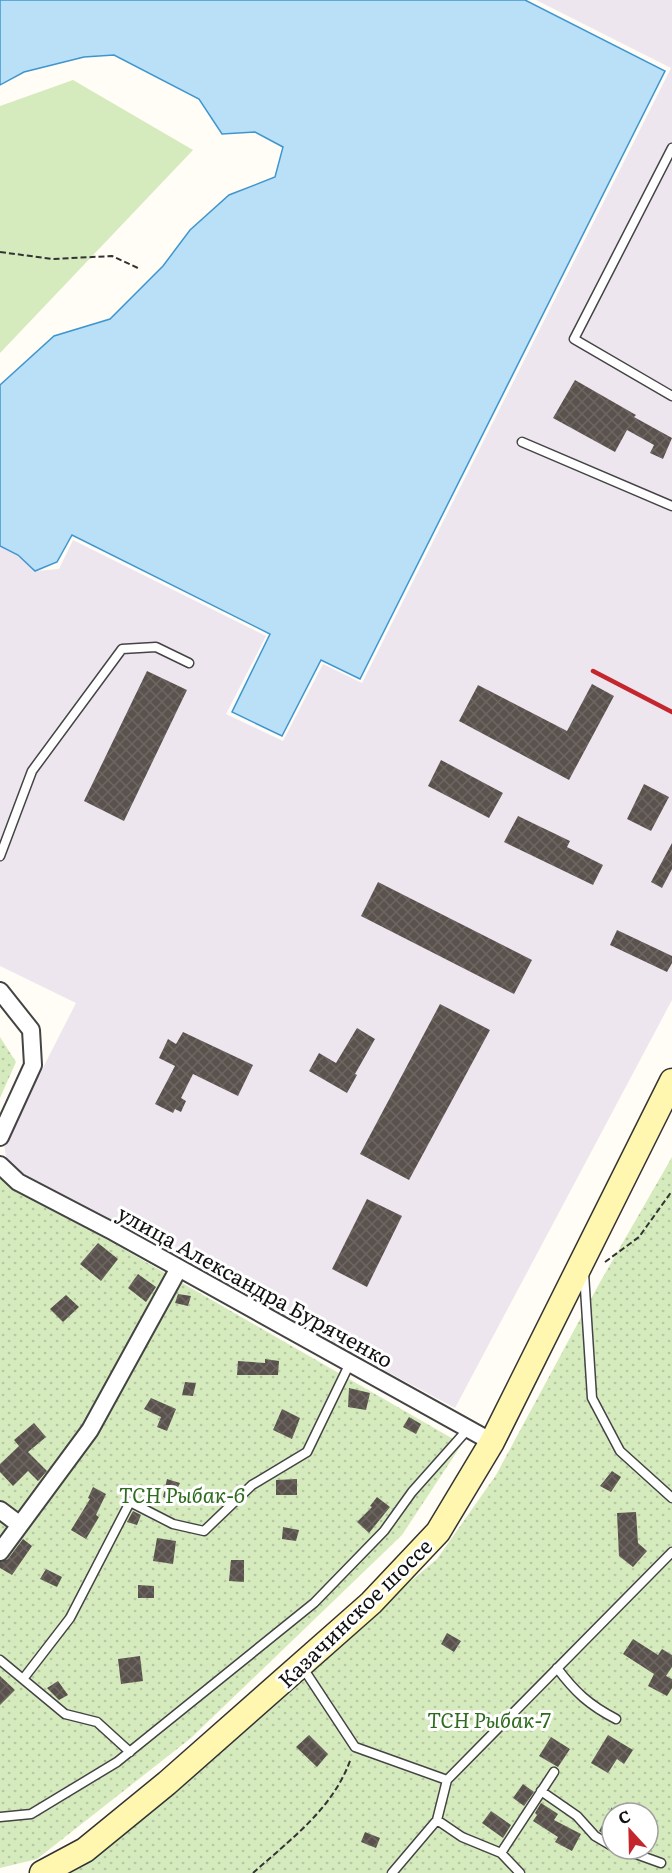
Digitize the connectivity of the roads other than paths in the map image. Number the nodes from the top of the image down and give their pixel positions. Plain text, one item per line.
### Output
1 (672, 148) edge
2 (672, 396) edge
3 (522, 442) dead end
4 (672, 506) edge
5 (189, 663) dead end
6 (0, 856) edge
7 (0, 991) edge
8 (672, 1080) edge
9 (0, 1137) edge
10 (0, 1165) edge
11 (178, 1268) junction
12 (584, 1269) junction
13 (350, 1363) junction
14 (468, 1429) junction
15 (492, 1442) junction
16 (672, 1498) edge
17 (0, 1510) edge
18 (20, 1525) junction
19 (0, 1552) edge
20 (672, 1552) edge
21 (0, 1660) edge
22 (301, 1665) junction
23 (557, 1668) junction
24 (23, 1679) junction
25 (616, 1719) dead end
26 (130, 1752) junction
27 (554, 1772) dead end
28 (447, 1780) junction
29 (541, 1791) junction
30 (0, 1817) edge
31 (437, 1820) junction
32 (600, 1839) edge
33 (501, 1853) junction
34 (656, 1861) edge
35 (662, 1863) dead end
36 (42, 1873) edge
37 (392, 1873) edge
38 (520, 1873) edge

1 - 2 lane
3 - 4 lane
5 - 6 lane
7 - 9 street
8 - 12 main road, Казачинское шоссе
10 - 11 street, улица Александра Буряченко
11 - 13 street, улица Александра Буряченко
11 - 18 street
12 - 15 main road, Казачинское шоссе
12 - 16 lane
13 - 14 street, улица Александра Буряченко
13 - 24 lane
14 - 15 street, улица Александра Буряченко
14 - 26 lane
15 - 22 main road, Казачинское шоссе
17 - 18 street
18 - 19 street
20 - 23 lane
21 - 24 lane
22 - 28 lane
22 - 36 main road, Казачинское шоссе
23 - 25 lane
23 - 28 lane
24 - 26 lane
26 - 30 lane
27 - 29 lane
28 - 31 lane
29 - 32 lane
29 - 33 lane
31 - 33 lane
31 - 37 lane
33 - 38 lane
34 - 35 lane

